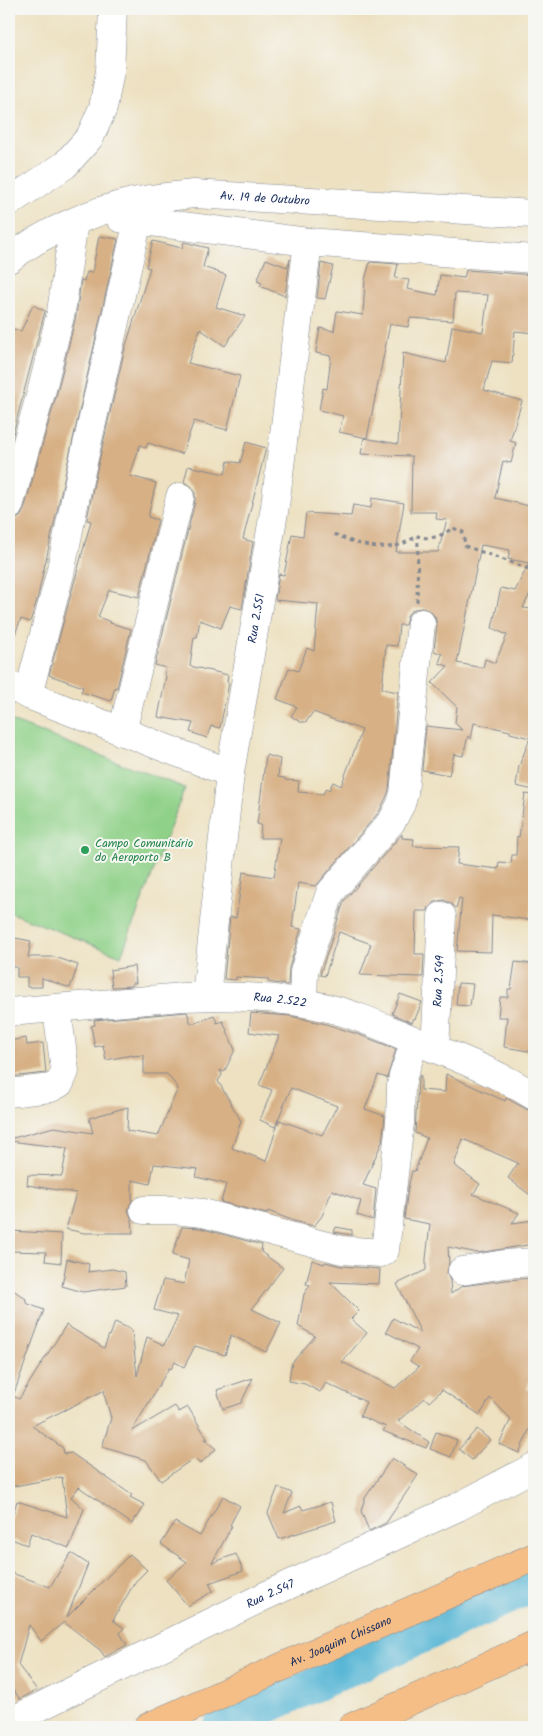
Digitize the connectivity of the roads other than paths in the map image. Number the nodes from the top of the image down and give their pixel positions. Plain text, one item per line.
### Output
1 (112, 9) edge
2 (12, 197) edge
3 (534, 214) edge
4 (85, 218) junction
5 (138, 220) junction
6 (308, 242) junction
7 (9, 259) edge
8 (534, 259) edge
9 (180, 497) dead end
10 (9, 506) edge
11 (420, 623) road end
12 (18, 690) edge
13 (122, 732) junction
14 (230, 774) junction
15 (442, 916) dead end
16 (206, 996) junction
17 (303, 1002) junction
18 (57, 1009) junction
19 (9, 1012) edge
20 (425, 1045) junction
21 (9, 1094) edge
22 (534, 1096) edge
23 (144, 1210) dead end
24 (534, 1262) edge
25 (462, 1271) dead end
26 (534, 1467) edge
27 (534, 1557) edge
28 (534, 1645) edge
29 (9, 1722) edge
30 (148, 1727) edge
31 (352, 1727) edge

1 - 2 street
3 - 4 street, Av. 19 de Outubro
4 - 5 street
4 - 7 street, Av. 19 de Outubro
4 - 10 street
5 - 6 street
5 - 12 street
6 - 8 street
6 - 14 street, Rua 2.551
9 - 13 street
11 - 17 street
12 - 13 street
13 - 14 street
14 - 16 street, Rua 2.551
15 - 20 street, Rua 2.549
16 - 17 street, Rua 2.522
16 - 18 street, Rua 2.522
17 - 20 street, Rua 2.522
18 - 19 street, Rua 2.522
18 - 21 street
20 - 22 street, Rua 2.522
20 - 23 street, Rua 2.549
24 - 25 street
26 - 29 street, Rua 2.547
27 - 30 main road, Av. Joaquim Chissano
28 - 31 main road

